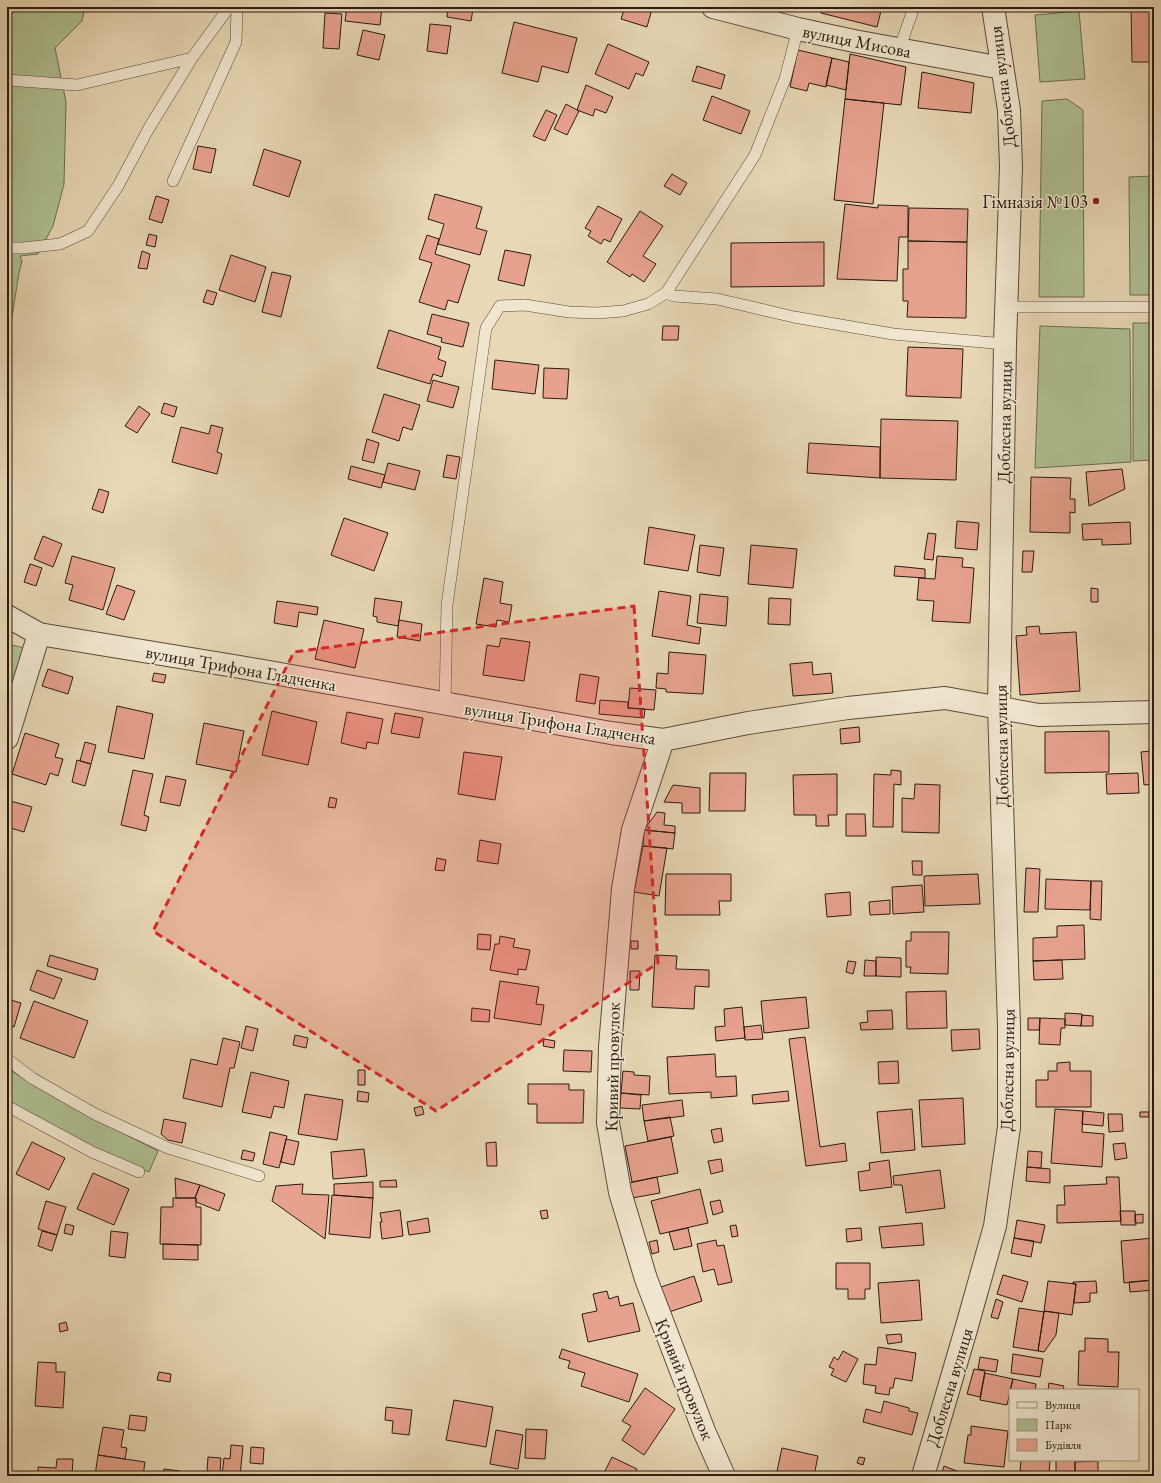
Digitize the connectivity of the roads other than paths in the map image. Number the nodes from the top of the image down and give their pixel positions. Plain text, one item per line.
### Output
1 (229, 7) edge
2 (237, 7) edge
3 (713, 7) edge
4 (914, 7) edge
5 (993, 7) edge
6 (798, 29) junction
7 (899, 50) junction
8 (192, 58) junction
9 (1002, 68) junction
10 (7, 80) edge
11 (173, 181) dead end
12 (7, 248) edge
13 (666, 293) junction
14 (1007, 307) junction
15 (1154, 308) edge
16 (1005, 344) junction
17 (7, 616) edge
18 (39, 634) junction
19 (445, 704) junction
20 (999, 708) junction
21 (1154, 712) edge
22 (7, 738) edge
23 (664, 740) junction
24 (7, 1059) edge
25 (7, 1106) edge
26 (139, 1172) dead end
27 (259, 1176) dead end
28 (724, 1476) edge
29 (922, 1476) edge

1 - 8 lane
2 - 11 lane
3 - 6 street, вулиця Мисова
4 - 7 lane
5 - 9 street, Доблесна вулиця
6 - 7 street, вулиця Мисова
6 - 13 lane
7 - 9 street, вулиця Мисова
8 - 10 lane
8 - 12 lane
9 - 14 street, Доблесна вулиця
13 - 16 lane
13 - 19 lane
14 - 15 lane
14 - 16 street, Доблесна вулиця
16 - 20 street, Доблесна вулиця
17 - 18 street, вулиця Трифона Гладченка
18 - 19 street, вулиця Трифона Гладченка
18 - 22 street
19 - 23 street, вулиця Трифона Гладченка
20 - 21 street, вулиця Трифона Гладченка
20 - 23 street, вулиця Трифона Гладченка
20 - 29 street, Доблесна вулиця
23 - 28 street, Кривий провулок
24 - 27 lane
25 - 26 lane

